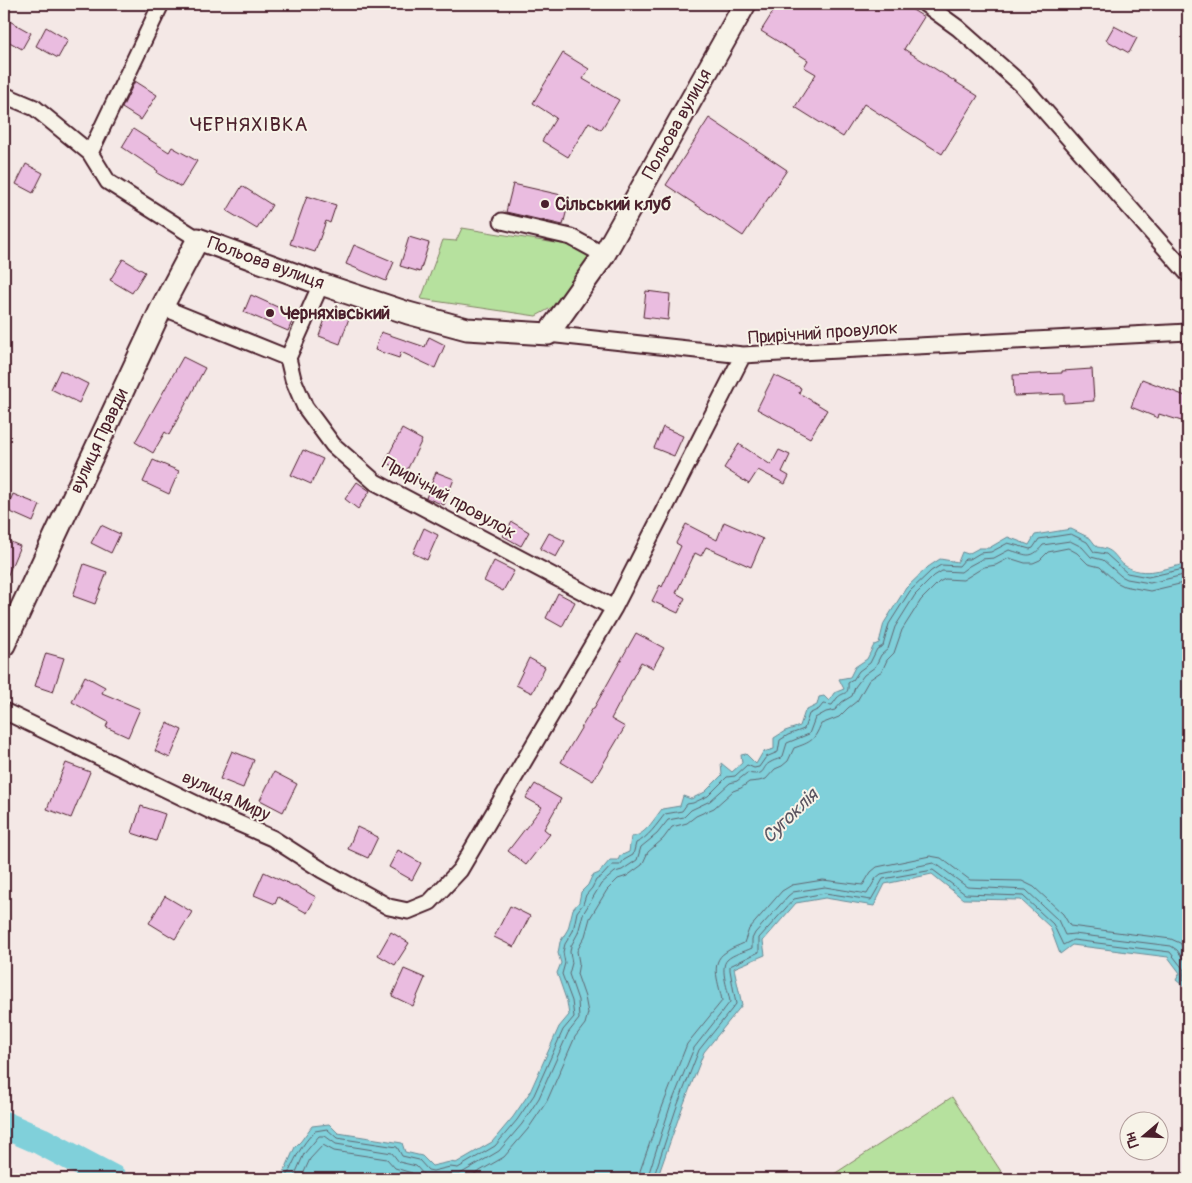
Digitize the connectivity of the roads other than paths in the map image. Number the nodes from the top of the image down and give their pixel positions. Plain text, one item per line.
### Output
1 (162, 4) edge
2 (745, 4) edge
3 (925, 4) edge
4 (4, 95) edge
5 (90, 153) junction
6 (502, 221) dead end
7 (198, 239) junction
8 (604, 255) junction
9 (1188, 274) edge
10 (321, 284) junction
11 (162, 307) junction
12 (1188, 332) edge
13 (548, 334) junction
14 (743, 355) junction
15 (288, 358) junction
16 (614, 608) junction
17 (4, 645) edge
18 (4, 711) edge
19 (430, 902) joint

1 - 5 street
2 - 8 street, Польова вулиця
3 - 9 street
4 - 5 street, Польова вулиця
5 - 7 street, Польова вулиця
6 - 8 street
7 - 10 street, Польова вулиця
7 - 11 street, вулиця Правди
8 - 13 street, Польова вулиця
10 - 13 street, Польова вулиця
10 - 15 street
11 - 15 street
11 - 17 street, вулиця Правди
12 - 14 street, Прирічний провулок
13 - 14 street
14 - 16 street, Прирічний провулок
15 - 16 street, Прирічний провулок
16 - 19 street, Прирічний провулок
18 - 19 street, вулиця Миру

